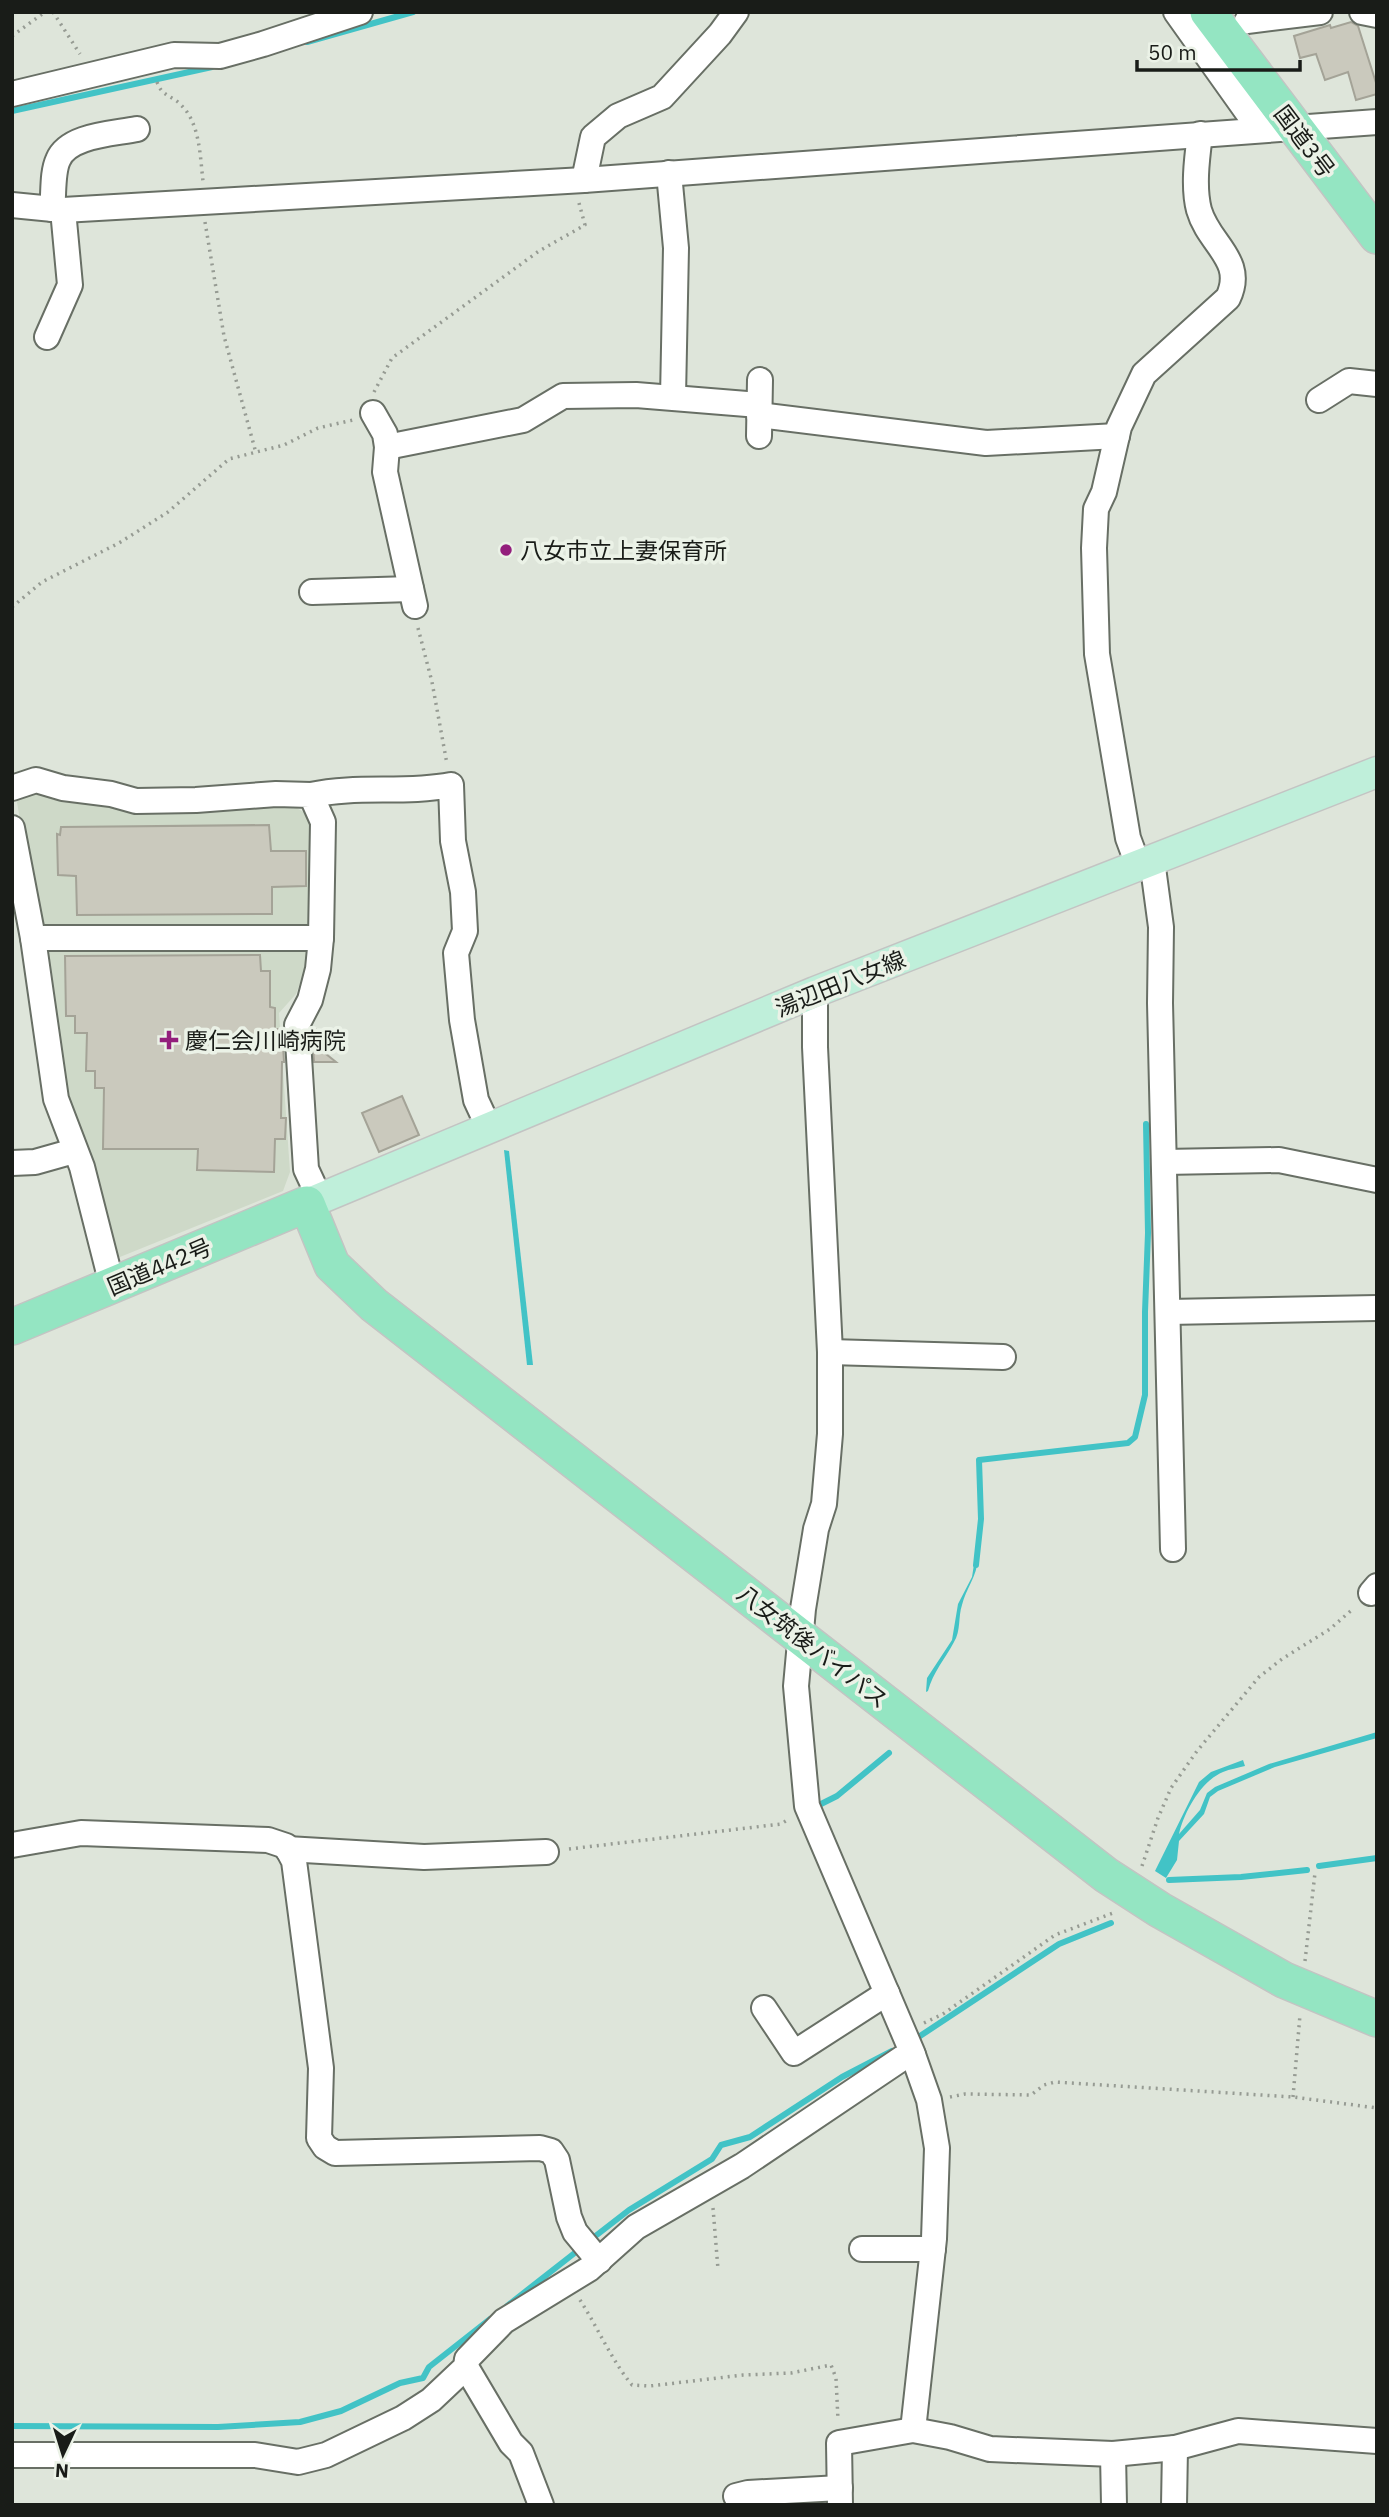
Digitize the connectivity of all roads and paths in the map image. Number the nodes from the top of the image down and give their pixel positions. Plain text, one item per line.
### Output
1 (45, 12) edge
2 (53, 12) edge
3 (360, 12) edge
4 (736, 12) edge
5 (1176, 12) edge
6 (1208, 12) edge
7 (1320, 12) edge
8 (1362, 12) edge
9 (1377, 15) edge
10 (1247, 21) dead end
11 (12, 36) edge
12 (150, 61) junction
13 (93, 74) junction
14 (12, 94) edge
15 (1377, 122) edge
16 (1295, 127) junction
17 (137, 129) dead end
18 (1260, 130) junction
19 (1200, 134) junction
20 (669, 173) junction
21 (578, 180) junction
22 (204, 203) junction
23 (12, 205) edge
24 (57, 210) junction
25 (1377, 236) edge
26 (47, 337) dead end
27 (760, 380) dead end
28 (1377, 384) edge
29 (673, 397) junction
30 (1320, 400) dead end
31 (373, 413) junction
32 (759, 419) junction
33 (1117, 436) junction
34 (387, 447) junction
35 (256, 453) junction
36 (312, 592) dead end
37 (413, 597) junction
38 (12, 607) edge
39 (1377, 772) edge
40 (451, 785) junction
41 (12, 788) edge
42 (311, 795) junction
43 (12, 828) edge
44 (1145, 863) junction
45 (33, 938) junction
46 (321, 938) junction
47 (815, 992) junction
48 (489, 1128) junction
49 (74, 1151) junction
50 (1164, 1162) junction
51 (12, 1163) edge
52 (1377, 1180) edge
53 (313, 1202) junction
54 (112, 1285) junction
55 (1377, 1308) edge
56 (1168, 1312) junction
57 (12, 1327) edge
58 (830, 1352) junction
59 (1003, 1357) dead end
60 (1173, 1549) dead end
61 (1374, 1589) edge
62 (800, 1636) junction
63 (807, 1806) junction
64 (12, 1845) edge
65 (287, 1849) junction
66 (546, 1852) joint
67 (1140, 1873) dead end
68 (1315, 1873) dead end
69 (1118, 1911) dead end
70 (1305, 1967) dead end
71 (887, 1993) junction
72 (764, 2008) dead end
73 (1300, 2011) dead end
74 (1377, 2020) edge
75 (909, 2044) junction
76 (1293, 2097) junction
77 (929, 2100) junction
78 (1377, 2108) edge
79 (710, 2184) junction
80 (862, 2249) dead end
81 (933, 2249) junction
82 (599, 2261) junction
83 (718, 2269) dead end
84 (569, 2283) junction
85 (466, 2367) junction
86 (914, 2430) junction
87 (1377, 2441) edge
88 (839, 2443) junction
89 (1175, 2448) junction
90 (1114, 2454) junction
91 (12, 2455) edge
92 (737, 2496) dead end
93 (840, 2496) edge
94 (541, 2505) edge
95 (1114, 2505) edge
96 (1174, 2505) edge

1 - 11 path
2 - 13 path
3 - 12 street
4 - 21 street
5 - 18 street
6 - 16 highway, 国道3号
7 - 10 street
8 - 9 street
12 - 13 street
12 - 22 path
13 - 14 street
15 - 16 street
16 - 18 street
16 - 25 highway, 国道3号
17 - 24 street
18 - 19 street
19 - 20 street
19 - 33 street
20 - 21 street
20 - 29 street
21 - 22 street
21 - 31 path
22 - 24 street
22 - 35 path
23 - 24 street
24 - 26 street
27 - 32 street
28 - 30 street
29 - 32 street
29 - 34 street
31 - 34 street
31 - 35 path
32 - 33 street
33 - 44 street
34 - 37 street
35 - 38 path
36 - 37 street
37 - 40 path
39 - 44 main road, 湯辺田八女線
40 - 42 street
40 - 48 street
41 - 42 street
42 - 46 street
43 - 45 street
44 - 47 main road, 湯辺田八女線
44 - 50 street
45 - 46 street
45 - 49 street
46 - 53 street
47 - 48 main road, 湯辺田八女線
47 - 58 street
48 - 53 main road, 湯辺田八女線
49 - 51 street
49 - 54 street
50 - 52 street
50 - 56 street
53 - 54 highway, 国道442号
53 - 62 highway, 八女筑後バイパス
54 - 57 highway, 国道442号
55 - 56 street
56 - 60 street
58 - 59 street
58 - 62 street
61 - 67 path
62 - 63 street
62 - 74 highway, 八女筑後バイパス
63 - 66 path
63 - 71 street
64 - 65 street
65 - 66 street
65 - 82 street
68 - 70 path
69 - 75 path
71 - 72 street
71 - 75 street
73 - 76 path
75 - 77 street
75 - 79 street
76 - 77 path
76 - 78 path
77 - 81 street
79 - 82 street
79 - 83 path
80 - 81 street
81 - 86 street
82 - 84 street
84 - 85 street
84 - 88 path
85 - 91 street
85 - 94 street
86 - 88 street
86 - 90 street
87 - 89 street
88 - 93 street
89 - 90 street
89 - 96 street
90 - 95 street
92 - 93 street

